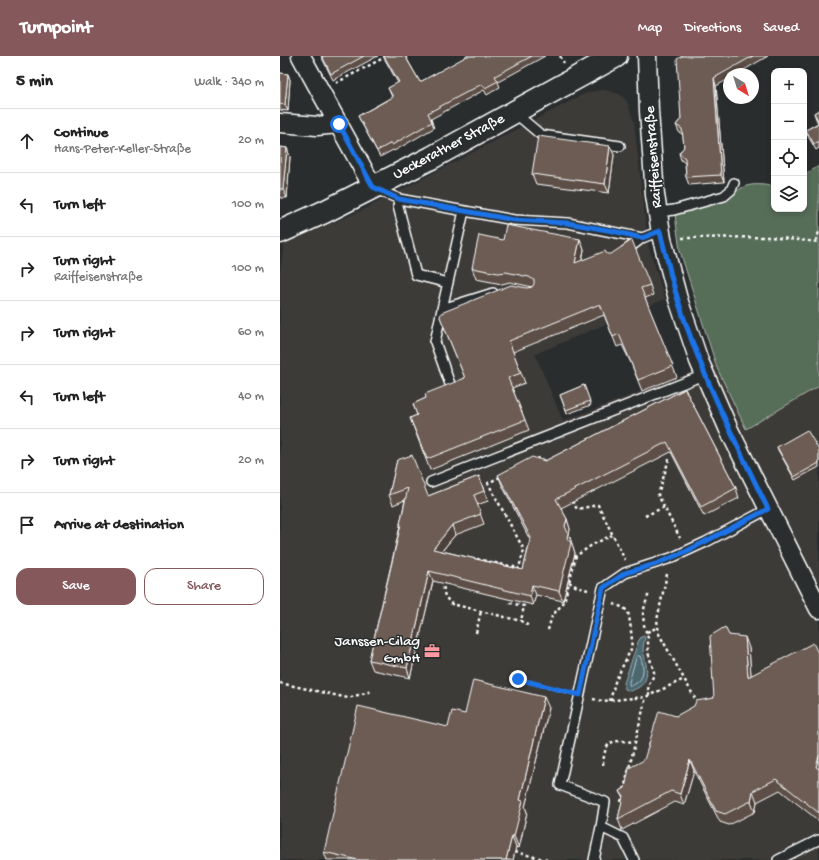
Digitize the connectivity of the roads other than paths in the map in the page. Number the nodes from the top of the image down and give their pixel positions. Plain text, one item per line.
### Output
1 (301, 56) edge
2 (616, 56) edge
3 (647, 56) edge
4 (514, 112) junction
5 (280, 123) edge
6 (339, 124) junction
7 (620, 146) dead end
8 (734, 183) dead end
9 (373, 187) junction
10 (398, 206) dead end
11 (464, 211) junction
12 (658, 212) junction
13 (280, 232) edge
14 (661, 235) junction
15 (642, 238) junction
16 (614, 259) edge
17 (448, 283) junction
18 (502, 290) edge
19 (442, 309) junction
20 (704, 375) junction
21 (451, 387) edge
22 (431, 482) dead end
23 (768, 509) junction
24 (819, 609) edge
25 (601, 827) junction
26 (819, 840) edge
27 (594, 860) edge
28 (634, 860) edge
29 (778, 860) edge

1 - 6 street
2 - 4 street, Ueckerather Straße
3 - 12 street, Raiffeisenstraße
4 - 7 lane
4 - 9 street, Ueckerather Straße
5 - 6 street
6 - 9 street
8 - 12 lane
9 - 11 lane
9 - 13 street, Ueckerather Straße
10 - 17 lane
11 - 15 lane
11 - 17 lane
12 - 14 street, Raiffeisenstraße
14 - 15 lane
14 - 20 street, Raiffeisenstraße
15 - 16 lane
17 - 19 lane
18 - 19 lane
19 - 21 lane
20 - 22 lane
20 - 23 street, Raiffeisenstraße
23 - 24 street, Raiffeisenstraße
23 - 25 lane
25 - 27 lane
25 - 28 lane
26 - 29 lane

